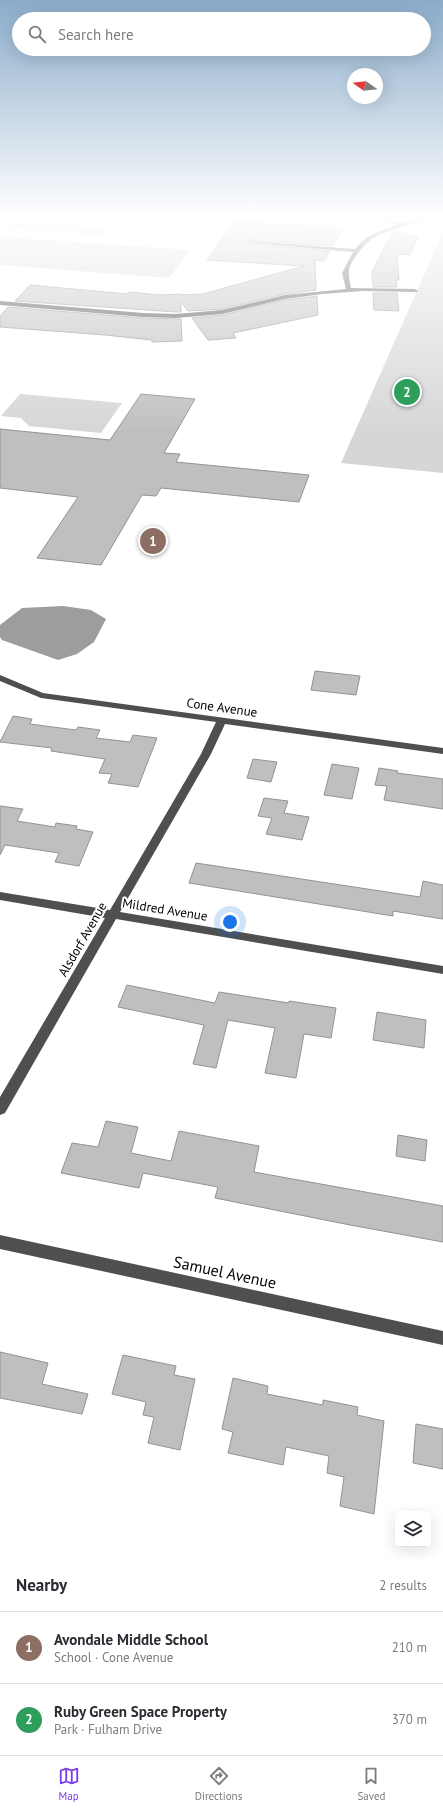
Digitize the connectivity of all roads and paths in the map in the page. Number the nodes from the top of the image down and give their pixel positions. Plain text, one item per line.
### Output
1 (349, 290) joint
2 (415, 291) dead end
3 (0, 303) edge
4 (0, 678) edge
5 (222, 720) junction
6 (443, 751) edge
7 (0, 896) edge
8 (112, 914) junction
9 (443, 970) edge
10 (0, 1109) edge
11 (0, 1242) edge
12 (443, 1338) edge

1 - 2 street
1 - 3 street
4 - 5 street, Cone Avenue
5 - 6 street, Cone Avenue
5 - 8 street, Alsdorf Avenue
7 - 8 street, Mildred Avenue
8 - 9 street, Mildred Avenue
8 - 10 street, Alsdorf Avenue
11 - 12 street, Samuel Avenue

